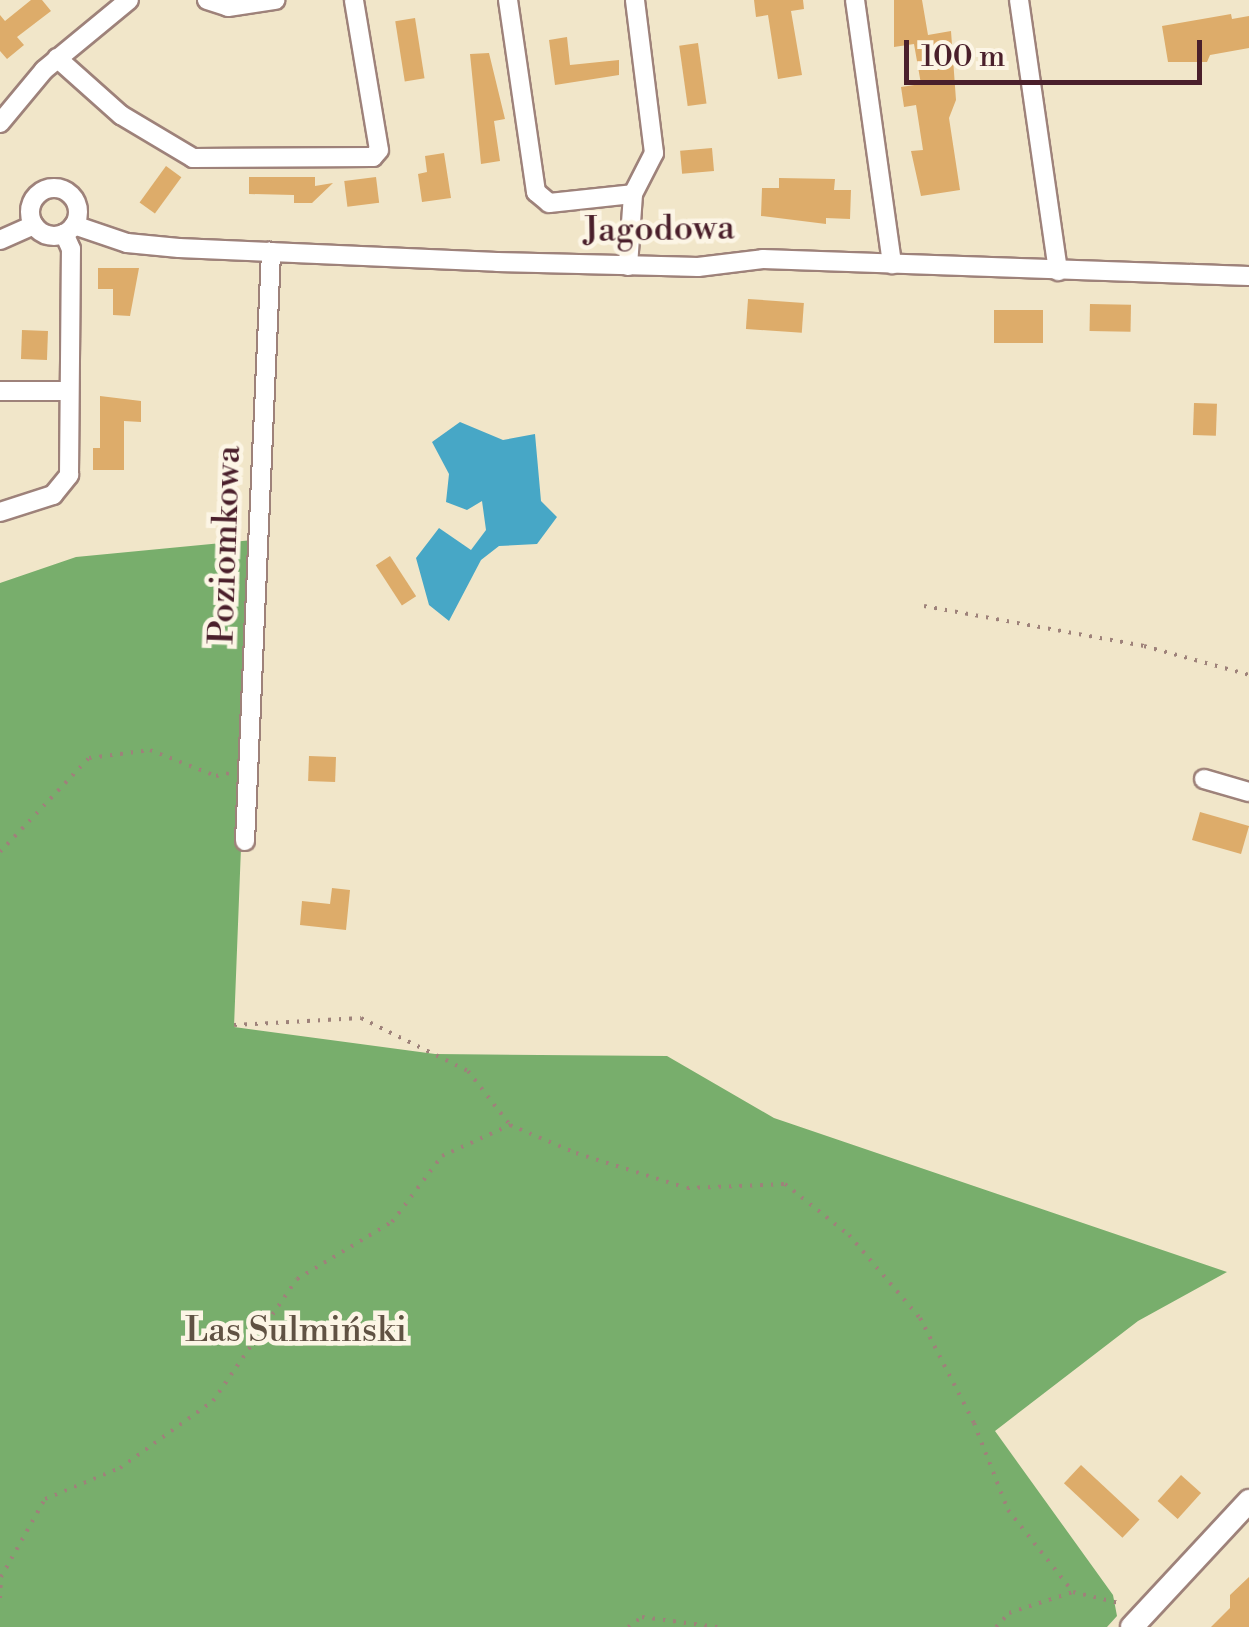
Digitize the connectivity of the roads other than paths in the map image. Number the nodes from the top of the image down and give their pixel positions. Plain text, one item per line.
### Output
1 (128, 0) edge
2 (206, 0) edge
3 (275, 0) edge
4 (354, 0) edge
5 (508, 0) edge
6 (635, 0) edge
7 (855, 0) edge
8 (1019, 0) edge
9 (57, 58) junction
10 (0, 123) edge
11 (633, 194) junction
12 (34, 225) junction
13 (69, 229) junction
14 (0, 240) edge
15 (272, 252) junction
16 (892, 264) junction
17 (628, 266) junction
18 (1058, 271) junction
19 (1249, 276) edge
20 (0, 391) edge
21 (69, 391) junction
22 (0, 512) edge
23 (1204, 779) dead end
24 (1249, 792) edge
25 (245, 841) dead end
26 (1249, 1501) edge
27 (1139, 1618) edge

1 - 9 street
2 - 3 street
4 - 9 street
5 - 11 street
6 - 11 street
7 - 16 street
8 - 18 street
9 - 10 street
11 - 17 street
12 - 13 street
12 - 13 street
12 - 14 street
13 - 15 street, Jagodowa
13 - 21 street
15 - 17 street, Jagodowa
15 - 25 street, Poziomkowa
16 - 17 street, Jagodowa
16 - 18 street, Jagodowa
18 - 19 street, Jagodowa
20 - 21 street
21 - 22 street
23 - 24 street
26 - 27 street

